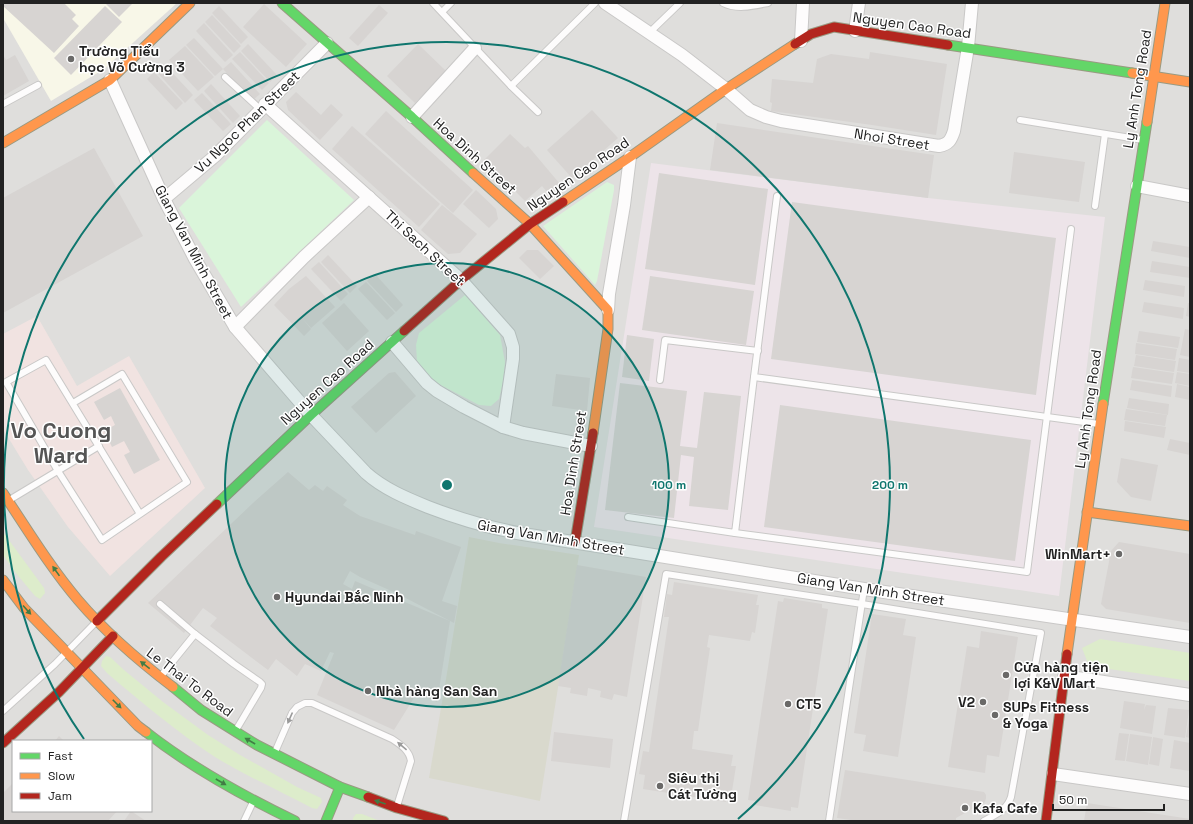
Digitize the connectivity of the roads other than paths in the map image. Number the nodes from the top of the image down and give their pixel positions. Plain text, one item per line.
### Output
1 (190, 3) edge
2 (282, 3) edge
3 (433, 3) edge
4 (451, 3) edge
5 (595, 3) edge
6 (605, 3) edge
7 (680, 3) edge
8 (723, 3) edge
9 (768, 3) edge
10 (802, 3) edge
11 (858, 3) edge
12 (972, 3) edge
13 (1165, 3) edge
14 (442, 12) junction
15 (855, 31) junction
16 (649, 33) junction
17 (801, 41) junction
18 (327, 43) junction
19 (968, 47) junction
20 (475, 48) junction
21 (1154, 76) junction
22 (225, 77) dead end
23 (110, 80) junction
24 (1190, 82) edge
25 (38, 85) dead end
26 (510, 86) junction
27 (726, 89) junction
28 (3, 104) edge
29 (263, 107) junction
30 (538, 112) dead end
31 (412, 117) junction
32 (1020, 120) dead end
33 (1105, 134) junction
34 (1144, 140) junction
35 (3, 143) edge
36 (630, 156) junction
37 (1136, 186) junction
38 (778, 196) dead end
39 (1190, 196) edge
40 (369, 198) junction
41 (164, 199) junction
42 (1096, 206) dead end
43 (530, 224) junction
44 (1071, 229) dead end
45 (461, 280) junction
46 (608, 310) junction
47 (235, 327) junction
48 (392, 342) junction
49 (758, 351) junction
50 (754, 377) junction
51 (660, 380) dead end
52 (72, 403) junction
53 (311, 415) junction
54 (1047, 417) junction
55 (1100, 424) junction
56 (503, 427) junction
57 (99, 446) junction
58 (591, 446) junction
59 (58, 471) junction
60 (3, 493) edge
61 (8, 501) junction
62 (1087, 512) junction
63 (140, 514) junction
64 (628, 517) dead end
65 (1190, 526) edge
66 (735, 533) junction
67 (575, 542) junction
68 (3, 580) edge
69 (864, 589) junction
70 (160, 604) dead end
71 (862, 604) junction
72 (1072, 619) junction
73 (97, 621) junction
74 (195, 634) junction
75 (113, 636) junction
76 (1190, 637) edge
77 (67, 653) junction
78 (82, 668) junction
79 (1064, 676) junction
80 (160, 677) junction
81 (1190, 695) edge
82 (3, 711) edge
83 (235, 732) junction
84 (3, 743) edge
85 (274, 754) junction
86 (1053, 774) junction
87 (340, 788) junction
88 (1190, 794) edge
89 (254, 801) junction
90 (397, 808) junction
91 (244, 821) edge
92 (295, 821) edge
93 (326, 821) edge
94 (444, 821) edge
95 (624, 821) edge
96 (829, 821) edge
97 (984, 821) edge
98 (1046, 821) edge

1 - 23 main road
2 - 18 main road, Hoa Dinh Street
3 - 14 lane
4 - 14 lane
5 - 26 lane
6 - 16 street
7 - 16 lane
8 - 9 lane
10 - 17 street
11 - 15 street
12 - 19 street, Nhoi Street
13 - 21 main road, Ly Anh Tong Road
14 - 20 lane
15 - 17 main road, Nguyen Cao Road
15 - 19 main road, Nguyen Cao Road
16 - 27 street
17 - 27 main road, Nguyen Cao Road
18 - 29 street, Vu Ngoc Phan Street
18 - 31 main road, Hoa Dinh Street
19 - 21 main road, Nguyen Cao Road
19 - 27 street, Nhoi Street
20 - 26 lane
20 - 31 street
21 - 24 main road, Nguyen Cao Road
21 - 34 main road, Ly Anh Tong Road
22 - 29 lane
23 - 35 main road
23 - 41 street, Giang Van Minh Street
25 - 28 lane
26 - 30 lane
27 - 36 main road, Nguyen Cao Road
29 - 40 street, Thi Sach Street
29 - 41 street, Vu Ngoc Phan Street
31 - 43 main road, Hoa Dinh Street
32 - 33 lane
33 - 34 lane
33 - 42 lane
34 - 37 main road, Ly Anh Tong Road
36 - 43 main road, Nguyen Cao Road
36 - 46 street
37 - 39 street
37 - 55 main road, Ly Anh Tong Road
38 - 49 lane
40 - 45 street, Thi Sach Street
40 - 47 street
41 - 47 street, Giang Van Minh Street
43 - 45 main road, Nguyen Cao Road
43 - 46 main road, Hoa Dinh Street
44 - 54 lane
45 - 48 main road, Nguyen Cao Road
45 - 56 street, Thi Sach Street
46 - 58 main road, Hoa Dinh Street
47 - 53 street, Giang Van Minh Street
48 - 53 main road, Nguyen Cao Road
48 - 56 street
49 - 50 lane
49 - 51 lane
50 - 54 lane
50 - 66 lane
52 - 57 lane
52 - 59 lane
52 - 63 lane
53 - 67 street, Giang Van Minh Street
53 - 73 main road, Nguyen Cao Road
54 - 55 lane
54 - 66 lane
55 - 62 main road, Ly Anh Tong Road
56 - 58 street
57 - 59 lane
57 - 63 lane
58 - 67 main road, Hoa Dinh Street
59 - 61 lane
59 - 63 lane
60 - 61 main road, Le Thai To Road
73 -> 61 main road, Le Thai To Road
62 - 65 main road
62 - 72 main road, Ly Anh Tong Road
64 - 66 lane
67 - 69 street, Giang Van Minh Street
68 -> 77 main road
69 - 71 lane
69 - 72 street, Giang Van Minh Street
70 - 74 lane
71 - 95 lane
71 - 96 lane
71 - 97 lane
72 - 76 street, Giang Van Minh Street
72 - 79 main road, Ly Anh Tong Road
73 - 75 main road, Le Thai To Road
73 - 77 lane
74 - 80 lane
74 - 83 lane
75 - 78 main road
80 -> 75 main road, Le Thai To Road
77 - 78 main road
77 - 82 lane
78 - 84 main road
78 -> 89 main road
79 - 81 street
79 - 86 main road, Ly Anh Tong Road
80 - 83 main road, Le Thai To Road
85 -> 83 main road, Le Thai To Road
85 - 87 main road, Le Thai To Road
90 -> 85 lane
86 - 88 street
86 - 98 main road, Ly Anh Tong Road
90 -> 87 main road, Le Thai To Road
87 - 93 main road
89 - 91 lane
89 - 92 main road
90 - 94 main road, Le Thai To Road

